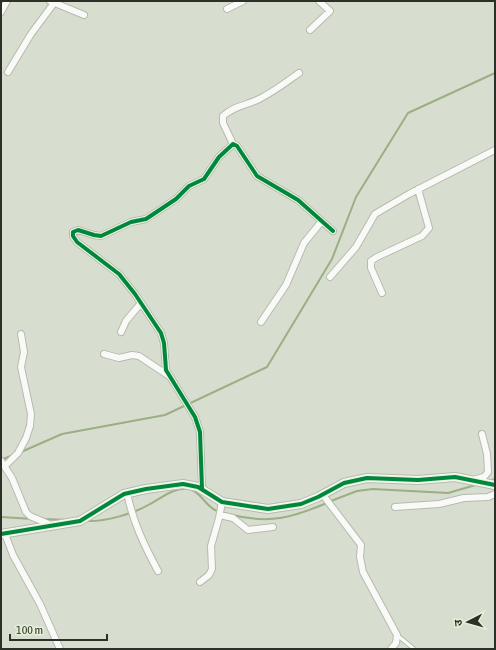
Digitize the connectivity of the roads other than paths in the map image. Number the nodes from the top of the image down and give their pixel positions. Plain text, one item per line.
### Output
1 (7, 1) edge
2 (243, 1) edge
3 (319, 1) edge
4 (52, 2) edge
5 (227, 9) dead end
6 (1, 12) edge
7 (84, 15) dead end
8 (310, 30) dead end
9 (8, 72) dead end
10 (299, 73) dead end
11 (233, 144) junction
12 (495, 150) edge
13 (418, 189) junction
14 (322, 221) junction
15 (334, 231) dead end
16 (330, 277) dead end
17 (382, 293) dead end
18 (140, 303) junction
19 (261, 322) dead end
20 (121, 332) dead end
21 (21, 334) dead end
22 (104, 354) dead end
23 (170, 377) junction
24 (482, 434) dead end
25 (3, 463) edge
26 (474, 480) junction
27 (495, 485) edge
28 (202, 489) junction
29 (127, 493) junction
30 (495, 494) edge
31 (323, 495) junction
32 (222, 502) junction
33 (395, 507) dead end
34 (220, 515) junction
35 (52, 526) junction
36 (272, 527) dead end
37 (3, 534) edge
38 (158, 571) dead end
39 (200, 582) dead end
40 (397, 635) junction
41 (60, 649) edge
42 (391, 649) edge
43 (414, 649) edge

1 - 6 street
2 - 5 street
3 - 8 street
4 - 7 street
4 - 9 street
10 - 11 street
11 - 14 street
11 - 18 street
12 - 13 street
13 - 16 street
13 - 17 street
14 - 15 street
14 - 19 street
18 - 20 street
18 - 23 street
21 - 25 street
22 - 23 street
23 - 28 street
24 - 26 street
25 - 35 street
26 - 27 street
26 - 31 street
28 - 29 street
28 - 32 street
29 - 35 street
29 - 38 street
30 - 33 street
31 - 32 street
31 - 40 street
32 - 34 street
34 - 36 street
34 - 39 street
35 - 37 street
37 - 41 street
40 - 42 street
40 - 43 lane

